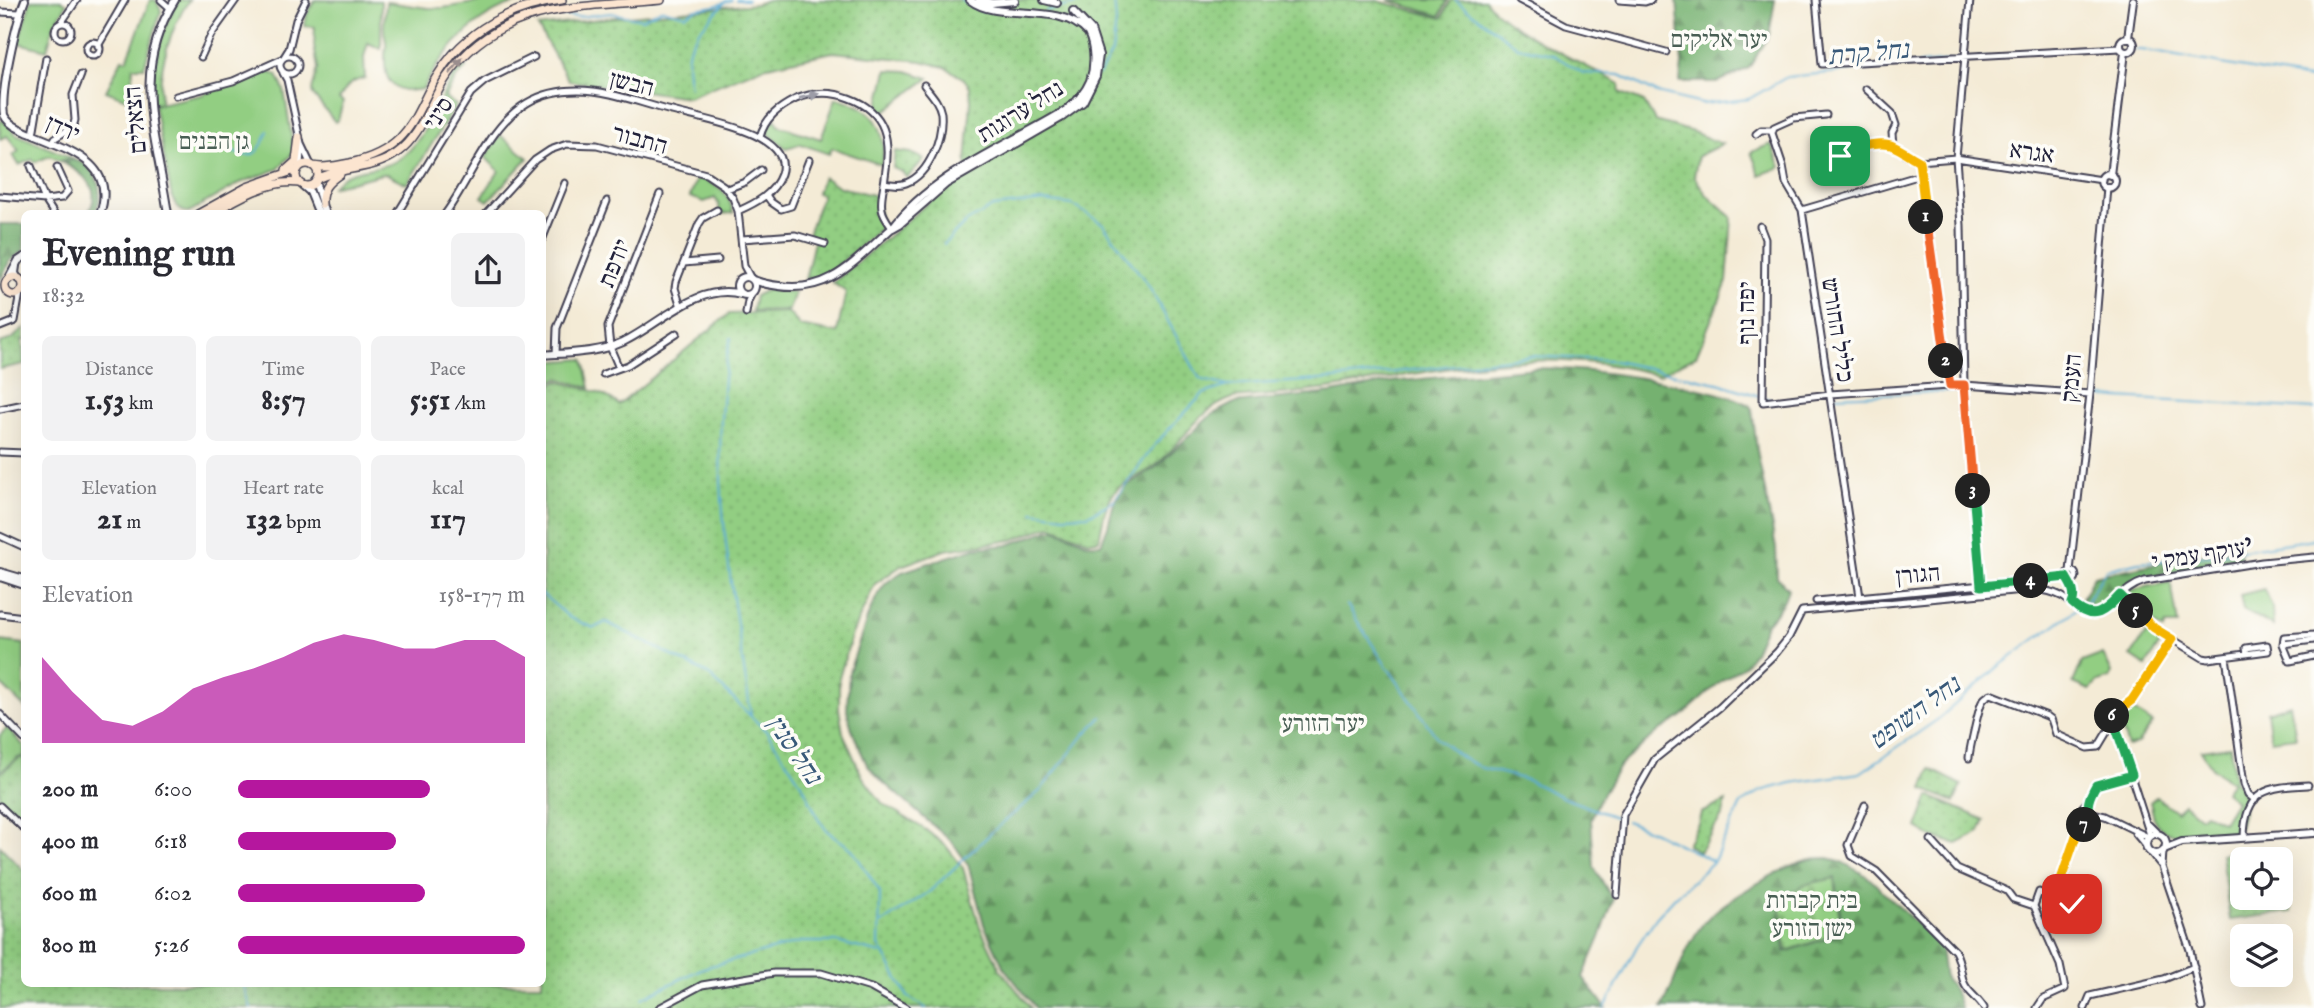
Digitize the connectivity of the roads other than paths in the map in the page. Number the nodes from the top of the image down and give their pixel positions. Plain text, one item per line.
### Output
1 (25, 0) edge
2 (77, 0) edge
3 (125, 0) edge
4 (161, 0) edge
5 (175, 0) edge
6 (236, 0) edge
7 (306, 0) edge
8 (562, 0) edge
9 (662, 0) edge
10 (971, 0) edge
11 (979, 0) edge
12 (1519, 0) edge
13 (1619, 0) edge
14 (1651, 0) edge
15 (1816, 0) edge
16 (1970, 0) edge
17 (2133, 0) edge
18 (1026, 2) edge
19 (1042, 2) edge
20 (170, 8) junction
21 (0, 12) edge
22 (20, 13) junction
23 (61, 23) dead end
24 (292, 37) junction
25 (2128, 38) junction
26 (99, 46) dead end
27 (2123, 50) junction
28 (1665, 52) dead end
29 (1965, 56) junction
30 (201, 57) dead end
31 (534, 57) dead end
32 (46, 58) dead end
33 (283, 58) junction
34 (295, 58) junction
35 (263, 68) junction
36 (282, 71) junction
37 (295, 72) junction
38 (82, 75) dead end
39 (924, 85) dead end
40 (1866, 89) dead end
41 (176, 96) dead end
42 (290, 96) junction
43 (2, 114) edge
44 (1826, 115) dead end
45 (1773, 130) junction
46 (1756, 134) dead end
47 (33, 135) junction
48 (760, 137) junction
49 (300, 140) junction
50 (52, 143) junction
51 (1893, 145) junction
52 (1829, 156) dead end
53 (1956, 158) junction
54 (809, 160) dead end
55 (1919, 161) junction
56 (31, 166) dead end
57 (312, 166) junction
58 (57, 167) dead end
59 (299, 168) junction
60 (761, 170) dead end
61 (346, 171) junction
62 (2110, 175) junction
63 (1921, 176) junction
64 (275, 177) junction
65 (316, 180) junction
66 (2102, 180) junction
67 (565, 183) dead end
68 (884, 183) junction
69 (301, 184) junction
70 (2107, 187) junction
71 (727, 189) junction
72 (660, 194) dead end
73 (766, 195) junction
74 (0, 196) edge
75 (45, 200) junction
76 (607, 201) dead end
77 (322, 204) junction
78 (51, 210) edge
79 (101, 210) edge
80 (169, 210) edge
81 (205, 210) edge
82 (220, 210) edge
83 (317, 210) edge
84 (324, 210) edge
85 (399, 210) edge
86 (448, 210) edge
87 (490, 210) edge
88 (717, 210) dead end
89 (1801, 210) junction
90 (738, 211) junction
91 (1760, 226) dead end
92 (891, 229) junction
93 (546, 230) edge
94 (741, 239) junction
95 (825, 244) dead end
96 (21, 259) edge
97 (21, 260) edge
98 (718, 260) dead end
99 (684, 263) junction
100 (744, 266) junction
101 (752, 278) junction
102 (21, 279) edge
103 (738, 279) junction
104 (4, 283) edge
105 (771, 285) junction
106 (21, 291) edge
107 (753, 291) junction
108 (21, 294) edge
109 (715, 294) junction
110 (742, 294) junction
111 (10, 295) junction
112 (0, 296) edge
113 (17, 307) junction
114 (681, 307) junction
115 (18, 316) junction
116 (21, 318) edge
117 (0, 327) edge
118 (677, 333) dead end
119 (610, 347) junction
120 (556, 354) junction
121 (546, 355) edge
122 (619, 369) junction
123 (603, 374) dead end
124 (1950, 385) junction
125 (1964, 385) junction
126 (1830, 394) junction
127 (2090, 394) junction
128 (21, 405) edge
129 (0, 409) edge
130 (0, 452) edge
131 (21, 453) edge
132 (0, 536) edge
133 (21, 546) edge
134 (2314, 556) edge
135 (0, 574) edge
136 (2068, 576) junction
137 (21, 579) edge
138 (1981, 586) junction
139 (2120, 595) junction
140 (1860, 597) junction
141 (1816, 601) dead end
142 (2072, 603) junction
143 (0, 614) edge
144 (21, 617) edge
145 (2314, 635) edge
146 (2172, 639) junction
147 (2314, 640) edge
148 (2283, 644) junction
149 (2247, 654) dead end
150 (2314, 656) edge
151 (2226, 657) junction
152 (0, 714) edge
153 (2116, 729) junction
154 (21, 736) edge
155 (1969, 758) dead end
156 (2132, 775) junction
157 (2308, 785) dead end
158 (2255, 800) junction
159 (1865, 805) dead end
160 (0, 806) edge
161 (2085, 811) junction
162 (2101, 814) junction
163 (2146, 819) junction
164 (2076, 822) junction
165 (2087, 822) junction
166 (21, 826) edge
167 (2130, 828) junction
168 (2077, 833) junction
169 (2314, 833) edge
170 (2149, 836) junction
171 (2161, 836) junction
172 (2244, 837) junction
173 (1931, 840) dead end
174 (2182, 842) junction
175 (2146, 846) junction
176 (2163, 850) junction
177 (2151, 853) junction
178 (2162, 867) junction
179 (1617, 895) dead end
180 (2055, 897) junction
181 (2072, 904) dead end
182 (2034, 906) junction
183 (2194, 967) junction
184 (659, 1008) edge
185 (906, 1008) edge
186 (1984, 1008) edge
187 (2037, 1008) edge
188 (2085, 1008) edge
189 (2202, 1008) edge

1 - 22 street, ירדן
2 - 23 street
3 - 26 street
4 - 20 street
5 - 20 street, הצאלים
6 - 30 street
7 - 24 street
8 - 57 main road
61 -> 9 main road
10 - 18 street
11 - 18 street
12 - 28 street
13 - 14 street
15 - 29 street
16 - 29 street
17 - 25 street
19 - 92 street, נחל ערוגות
19 - 92 street, נחל ערוגות
20 - 80 street, הצאלים
21 - 22 street
22 - 43 street, ירדן
24 - 33 street
24 - 34 street
25 - 27 street
25 - 27 street
27 - 29 street
27 - 62 street
29 - 53 street
31 - 85 street, סיני
32 - 47 street
33 - 34 street
33 - 35 street
33 - 36 street
34 - 37 street
35 - 36 street
35 - 41 street
36 - 37 street
36 - 42 street
37 - 42 street
38 - 50 street
39 - 68 street
40 - 51 street
42 - 49 street
43 - 47 street, ירדן
44 - 45 street
45 - 46 street
45 - 89 street, כליל החורש
47 - 50 street, ירדן
48 -> 68 street
48 - 73 street, הבשן
48 - 86 street, הבשן
49 - 57 street
49 - 59 street
49 - 64 main road
50 - 79 street, ירדן
51 - 52 street
51 - 55 street
53 - 55 street, אגרא
53 - 66 street, אגרא
53 - 125 street
54 - 73 street
55 - 63 street
56 - 75 street
57 - 59 main road
57 - 65 main road
58 - 75 street
59 - 64 main road
59 - 69 main road
60 - 71 street
61 - 65 main road
61 - 77 main road
62 - 66 street
62 - 70 street
63 - 89 street
63 - 124 street
64 - 81 main road
65 - 69 main road
65 - 77 street
66 - 70 street
67 - 93 street
68 - 92 street
69 - 82 main road
69 - 83 street
70 - 127 street, העמק
71 - 87 street, התבור
71 - 90 street
72 - 119 street, יודפת
73 - 90 street
74 - 75 street
75 - 78 street
76 - 120 street
77 - 84 street
88 - 99 street
89 - 126 street, כליל החורש
90 - 94 street
91 - 126 street, יפה נוף
92 - 105 street, נחל ערוגות
94 - 95 street
94 - 100 street
96 - 104 street
97 - 102 street
98 - 99 street
99 - 114 street
100 - 101 street
100 - 103 street
101 - 103 street
101 - 105 street, נחל ערוגות
101 - 107 street
102 - 104 main road
103 - 109 street
103 - 110 street
104 - 111 main road
105 - 107 street, נחל ערוגות
106 - 111 main road
107 - 110 street, נחל ערוגות
107 - 110 street
108 - 113 street
109 - 110 street, נחל ערוגות
109 - 114 street
111 - 112 main road
111 - 113 street
113 - 115 street
114 - 119 street
115 - 116 street
115 - 117 street
118 - 122 street
119 - 120 street
119 - 122 street
120 - 121 street
122 - 123 street
124 - 125 street
124 - 126 street
125 - 127 street
125 - 138 street
126 - 140 street, כליל החורש
127 - 136 street, העמק
128 - 129 street
130 - 131 street
132 - 133 street
134 - 139 street, עוקף עמק י’
135 - 137 street
136 - 138 street, הגורן
136 - 142 street, העמק
138 - 140 street, הגורן
139 - 142 street, עוקף עמק י’
139 - 146 street
140 - 141 street, הגורן
142 - 179 street, עוקף עמק י’
143 - 144 street
145 - 148 street
146 - 151 street
146 - 153 street
147 - 148 street
148 - 150 street
149 - 151 street
151 - 158 street
152 - 154 street
153 - 155 street
153 - 156 street
156 - 161 street
156 - 163 street
157 - 158 street
158 - 172 street
159 - 186 street
160 - 166 street
161 - 162 street
161 - 164 street
161 - 165 street
162 - 165 street
162 - 167 street
163 - 170 street
163 - 171 street
164 - 165 street
164 - 168 street
165 - 168 street
167 - 170 street
167 - 175 street
168 - 180 street
169 - 172 street
170 - 171 street
170 - 175 street
171 - 174 street
171 - 176 street
172 - 174 street
173 - 182 street
174 - 176 street
175 - 177 street
176 - 177 street
176 - 178 street
177 - 178 street
178 - 183 street
180 - 181 street
180 - 182 street
182 - 187 street
183 - 188 street
183 - 189 street
184 - 185 street

